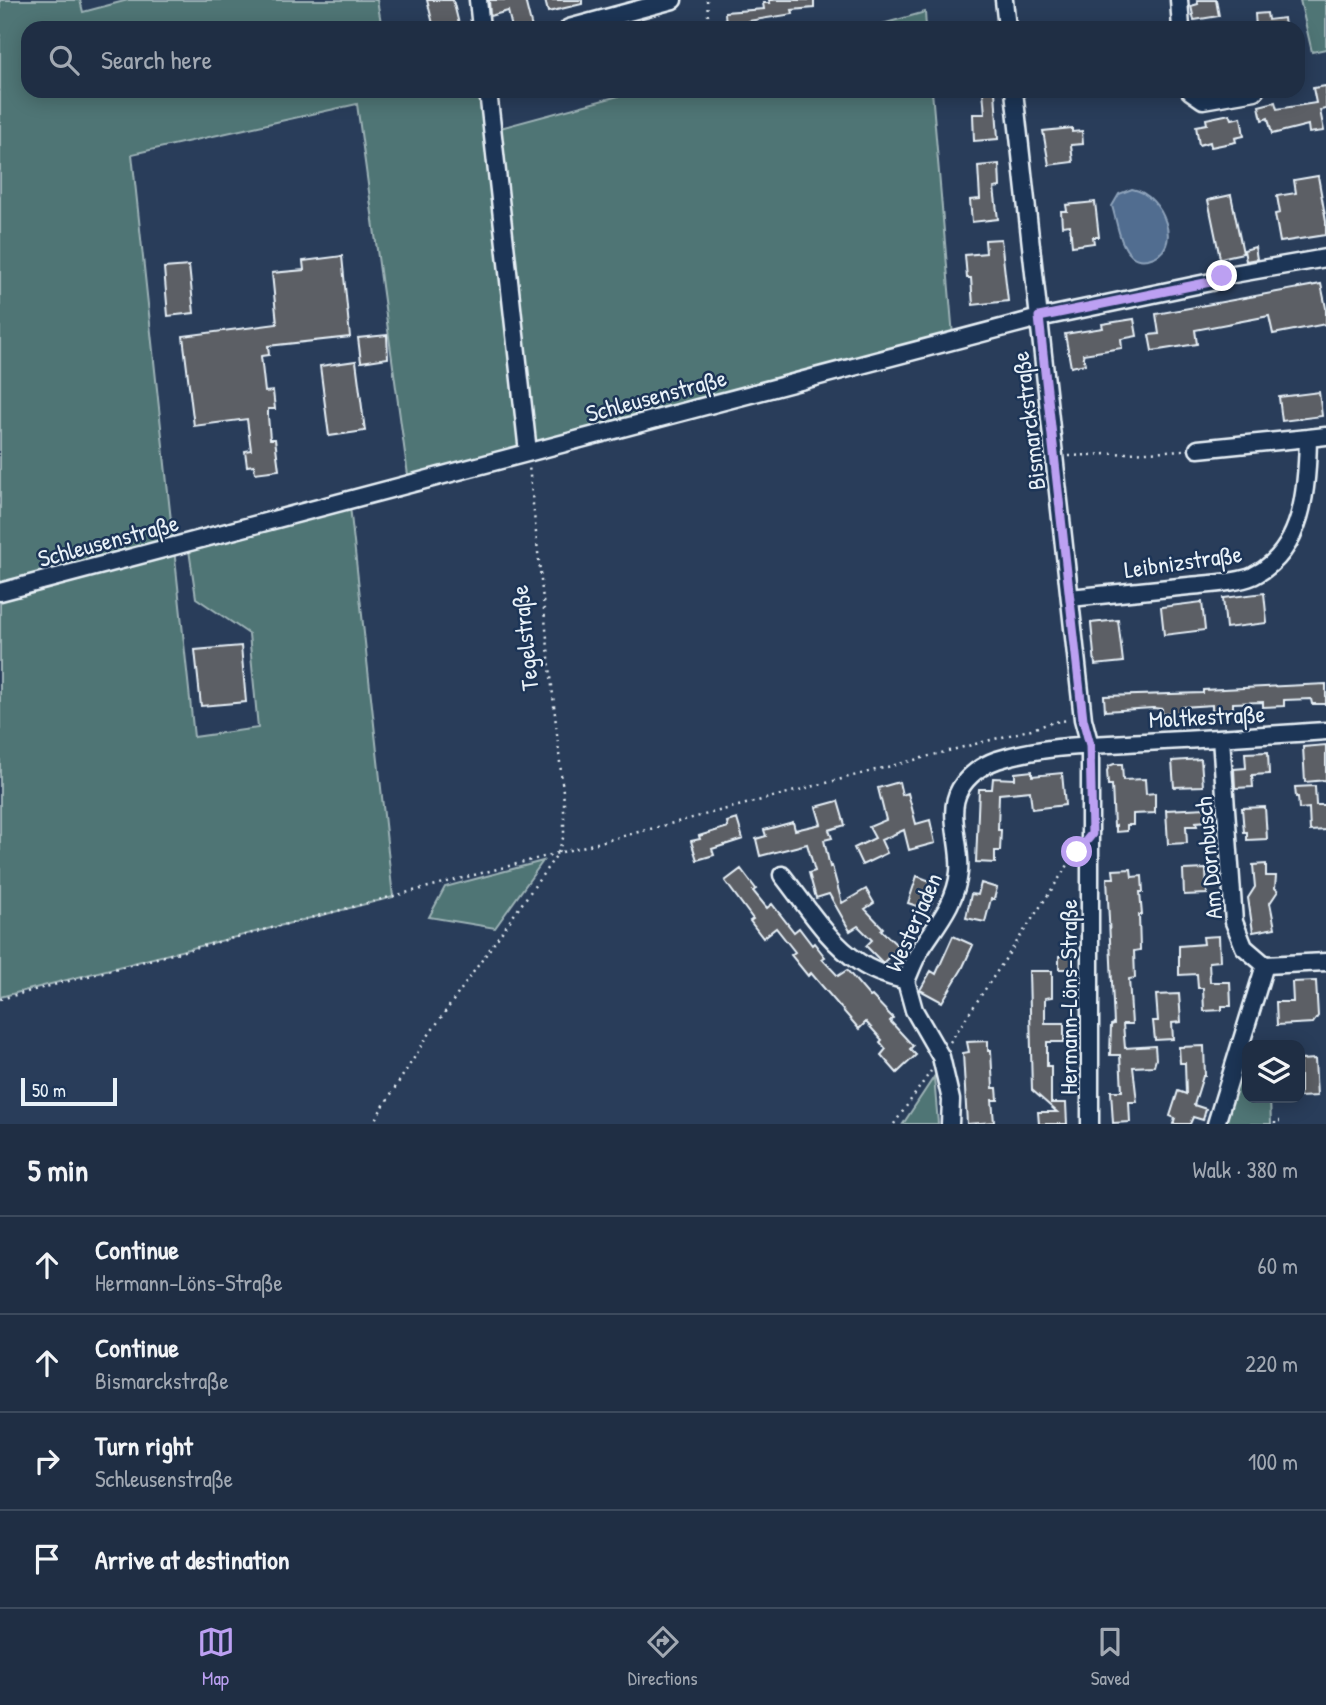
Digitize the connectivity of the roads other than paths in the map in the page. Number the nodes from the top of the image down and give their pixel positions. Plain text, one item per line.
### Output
1 (478, 0) edge
2 (673, 0) edge
3 (1004, 0) edge
4 (1178, 0) edge
5 (480, 21) edge
6 (595, 21) edge
7 (1006, 21) edge
8 (1180, 21) edge
9 (489, 98) edge
10 (1015, 98) edge
11 (1326, 258) edge
12 (1039, 317) junction
13 (1326, 436) edge
14 (1308, 438) junction
15 (1199, 449) road end
16 (528, 452) junction
17 (0, 592) edge
18 (1070, 598) junction
19 (1326, 731) edge
20 (1221, 738) junction
21 (1090, 745) junction
22 (782, 875) dead end
23 (1326, 962) edge
24 (1265, 965) junction
25 (906, 981) junction
26 (950, 1124) edge
27 (1090, 1124) edge
28 (1216, 1124) edge

1 - 5 street
2 - 6 street
3 - 7 street
4 - 8 street
9 - 16 street
10 - 12 street, Bismarckstraße
11 - 12 street, Schleusenstraße
12 - 16 street, Schleusenstraße
12 - 18 street, Bismarckstraße
13 - 14 street
14 - 15 street
14 - 18 street, Leibnizstraße
16 - 17 street, Schleusenstraße
18 - 21 street, Bismarckstraße
19 - 20 street, Moltkestraße
20 - 21 street, Moltkestraße
20 - 24 street, Am Dornbusch
21 - 25 street, Westerjaden
21 - 27 street, Hermann-Löns-Straße
22 - 25 street
23 - 24 street
24 - 28 street
25 - 26 street, Westerjaden

